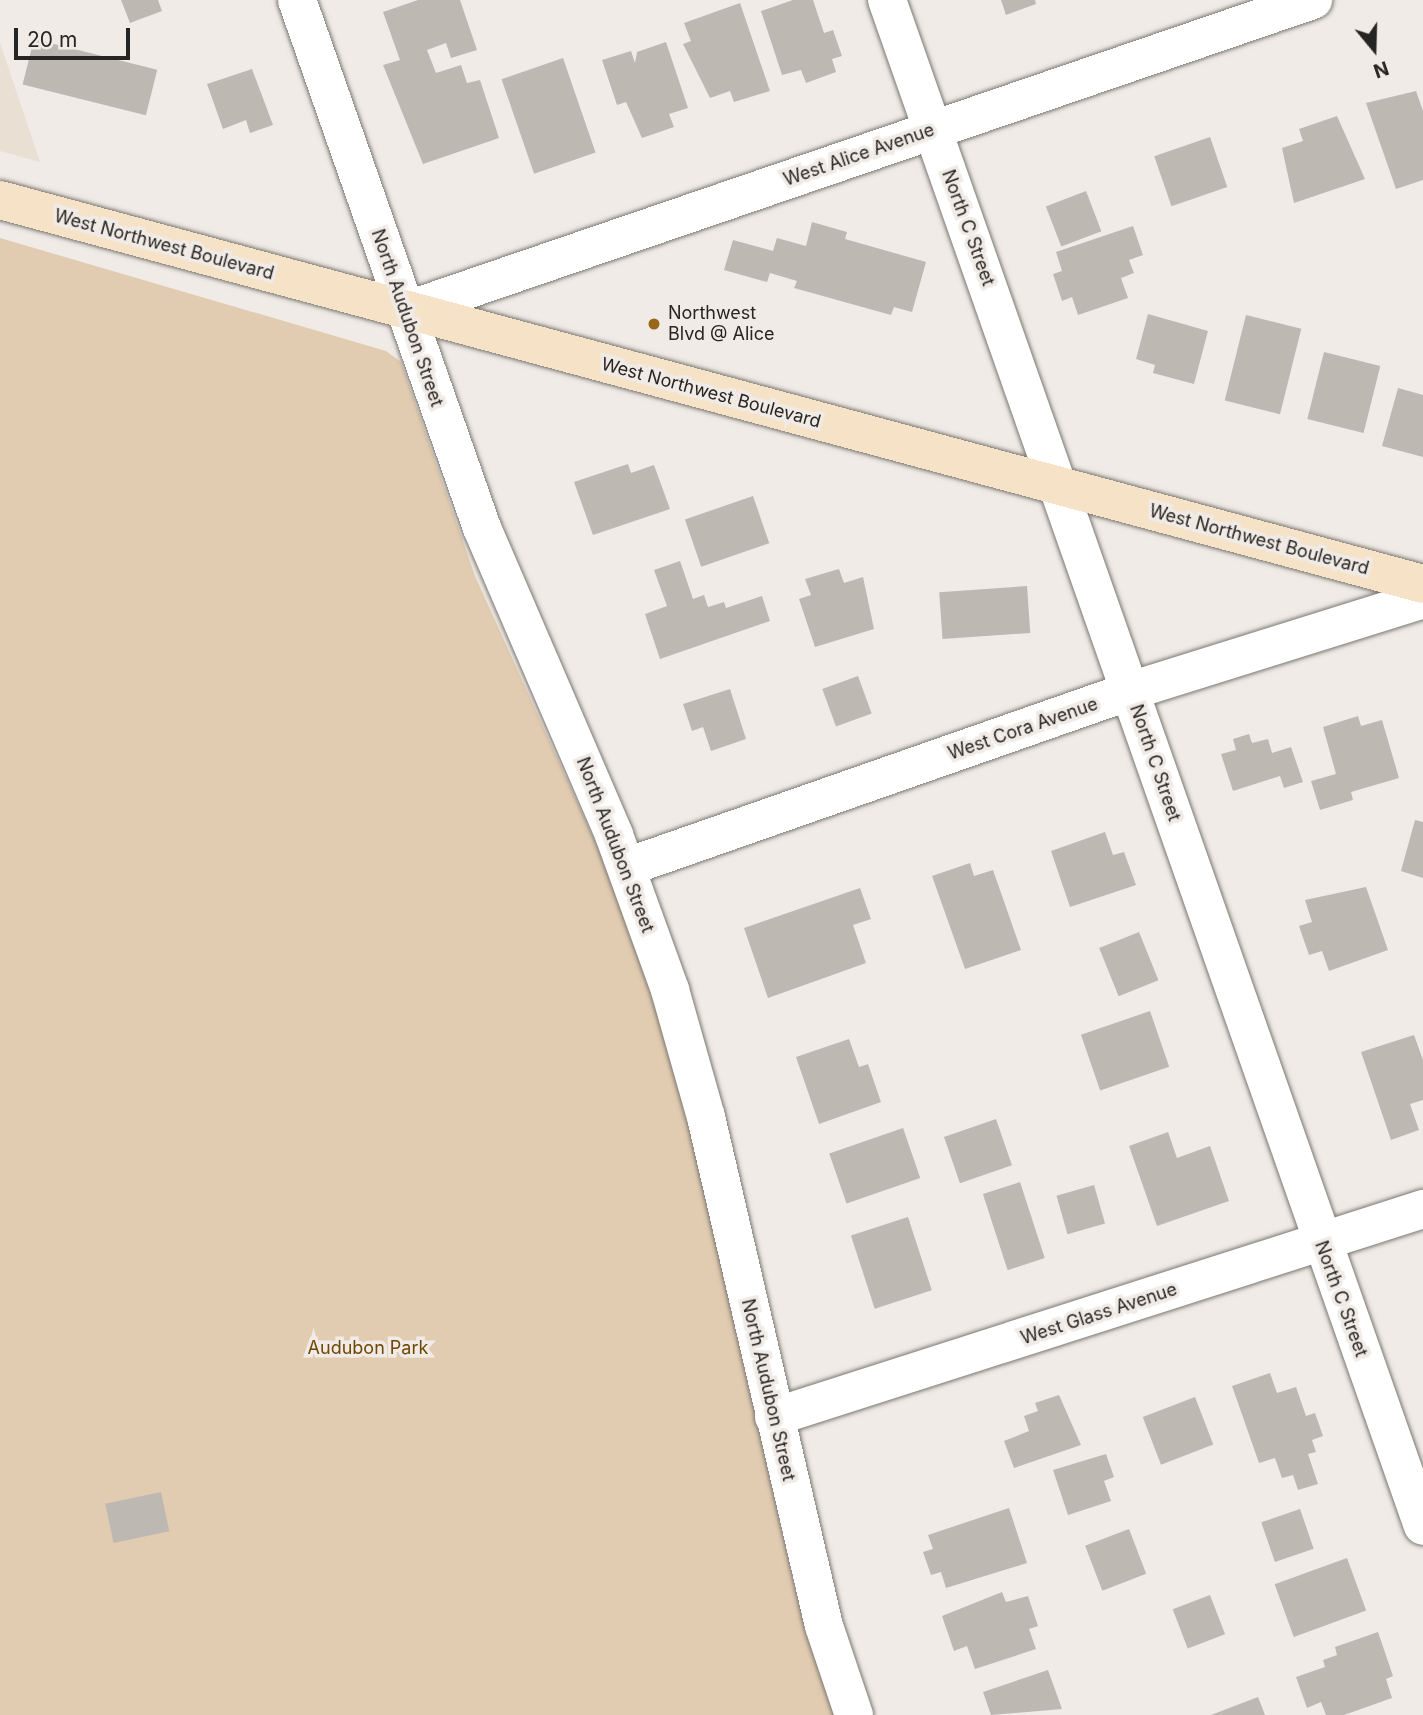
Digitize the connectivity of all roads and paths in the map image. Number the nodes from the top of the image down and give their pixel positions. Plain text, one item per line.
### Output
1 (297, 0) edge
2 (887, 0) edge
3 (1313, 0) edge
4 (932, 129) junction
5 (0, 200) edge
6 (405, 311) junction
7 (1060, 487) junction
8 (1423, 584) edge
9 (1423, 599) edge
10 (1130, 691) junction
11 (627, 867) junction
12 (1423, 1209) edge
13 (1321, 1243) junction
14 (774, 1417) junction
15 (1423, 1527) edge
16 (854, 1715) edge

1 - 6 street, North Audubon Street
2 - 4 street, North C Street
3 - 4 street, West Alice Avenue
4 - 6 street, West Alice Avenue
4 - 7 street, North C Street
5 - 6 main road, West Northwest Boulevard
6 - 7 main road, West Northwest Boulevard
6 - 11 street, North Audubon Street
7 - 8 main road, West Northwest Boulevard
7 - 10 street, North C Street
9 - 10 street, West Cora Avenue
10 - 11 street, West Cora Avenue
10 - 13 street, North C Street
11 - 14 street, North Audubon Street
12 - 13 street, West Glass Avenue
13 - 14 street, West Glass Avenue
13 - 15 street, North C Street
14 - 16 street, North Audubon Street

